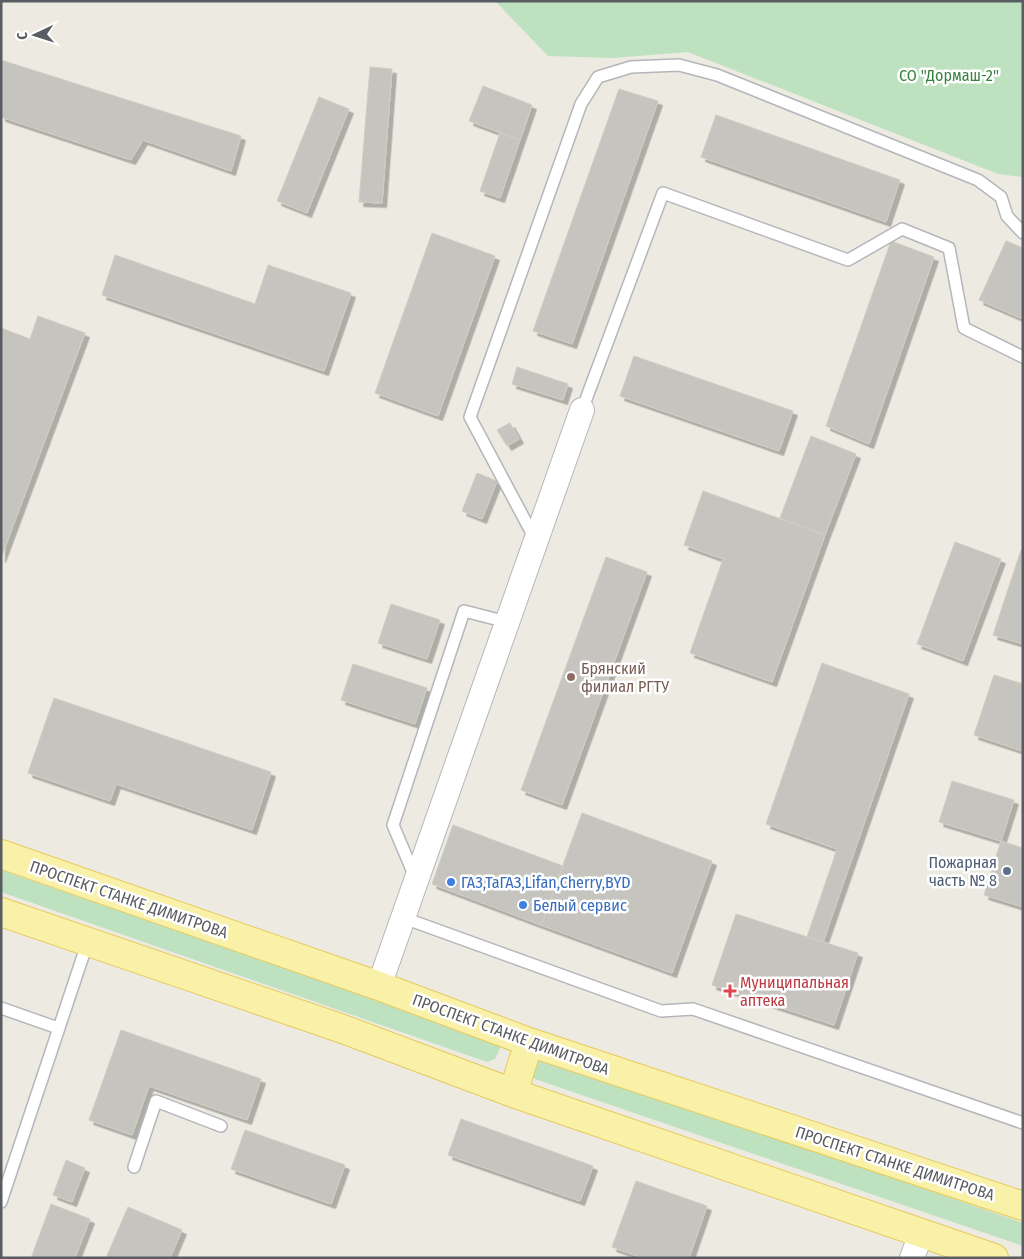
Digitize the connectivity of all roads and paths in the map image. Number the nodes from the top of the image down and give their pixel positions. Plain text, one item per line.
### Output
1 (1023, 233) edge
2 (1023, 357) edge
3 (582, 410) joint
4 (536, 540) junction
5 (507, 622) junction
6 (1, 854) edge
7 (416, 878) junction
8 (1, 912) edge
9 (404, 918) junction
10 (88, 941) junction
11 (378, 986) junction
12 (1, 1008) edge
13 (58, 1028) junction
14 (529, 1042) junction
15 (513, 1092) junction
16 (1023, 1124) edge
17 (221, 1126) dead end
18 (134, 1167) dead end
19 (1, 1202) edge
20 (1023, 1206) edge
21 (916, 1246) edge
22 (994, 1258) edge

1 - 4 lane
2 - 3 lane
3 - 4 street
4 - 5 street
5 - 7 street
5 - 7 lane
6 - 11 main road, ПРОСПЕКТ СТАНКЕ ДИМИТРОВА
7 - 9 street
8 - 10 main road
9 - 11 street
9 - 16 lane
10 - 13 lane
10 - 15 main road
11 - 14 main road, ПРОСПЕКТ СТАНКЕ ДИМИТРОВА
12 - 13 lane
13 - 19 lane
14 - 15 main road
14 - 20 main road, ПРОСПЕКТ СТАНКЕ ДИМИТРОВА
15 - 21 main road
17 - 18 lane
21 - 22 main road

